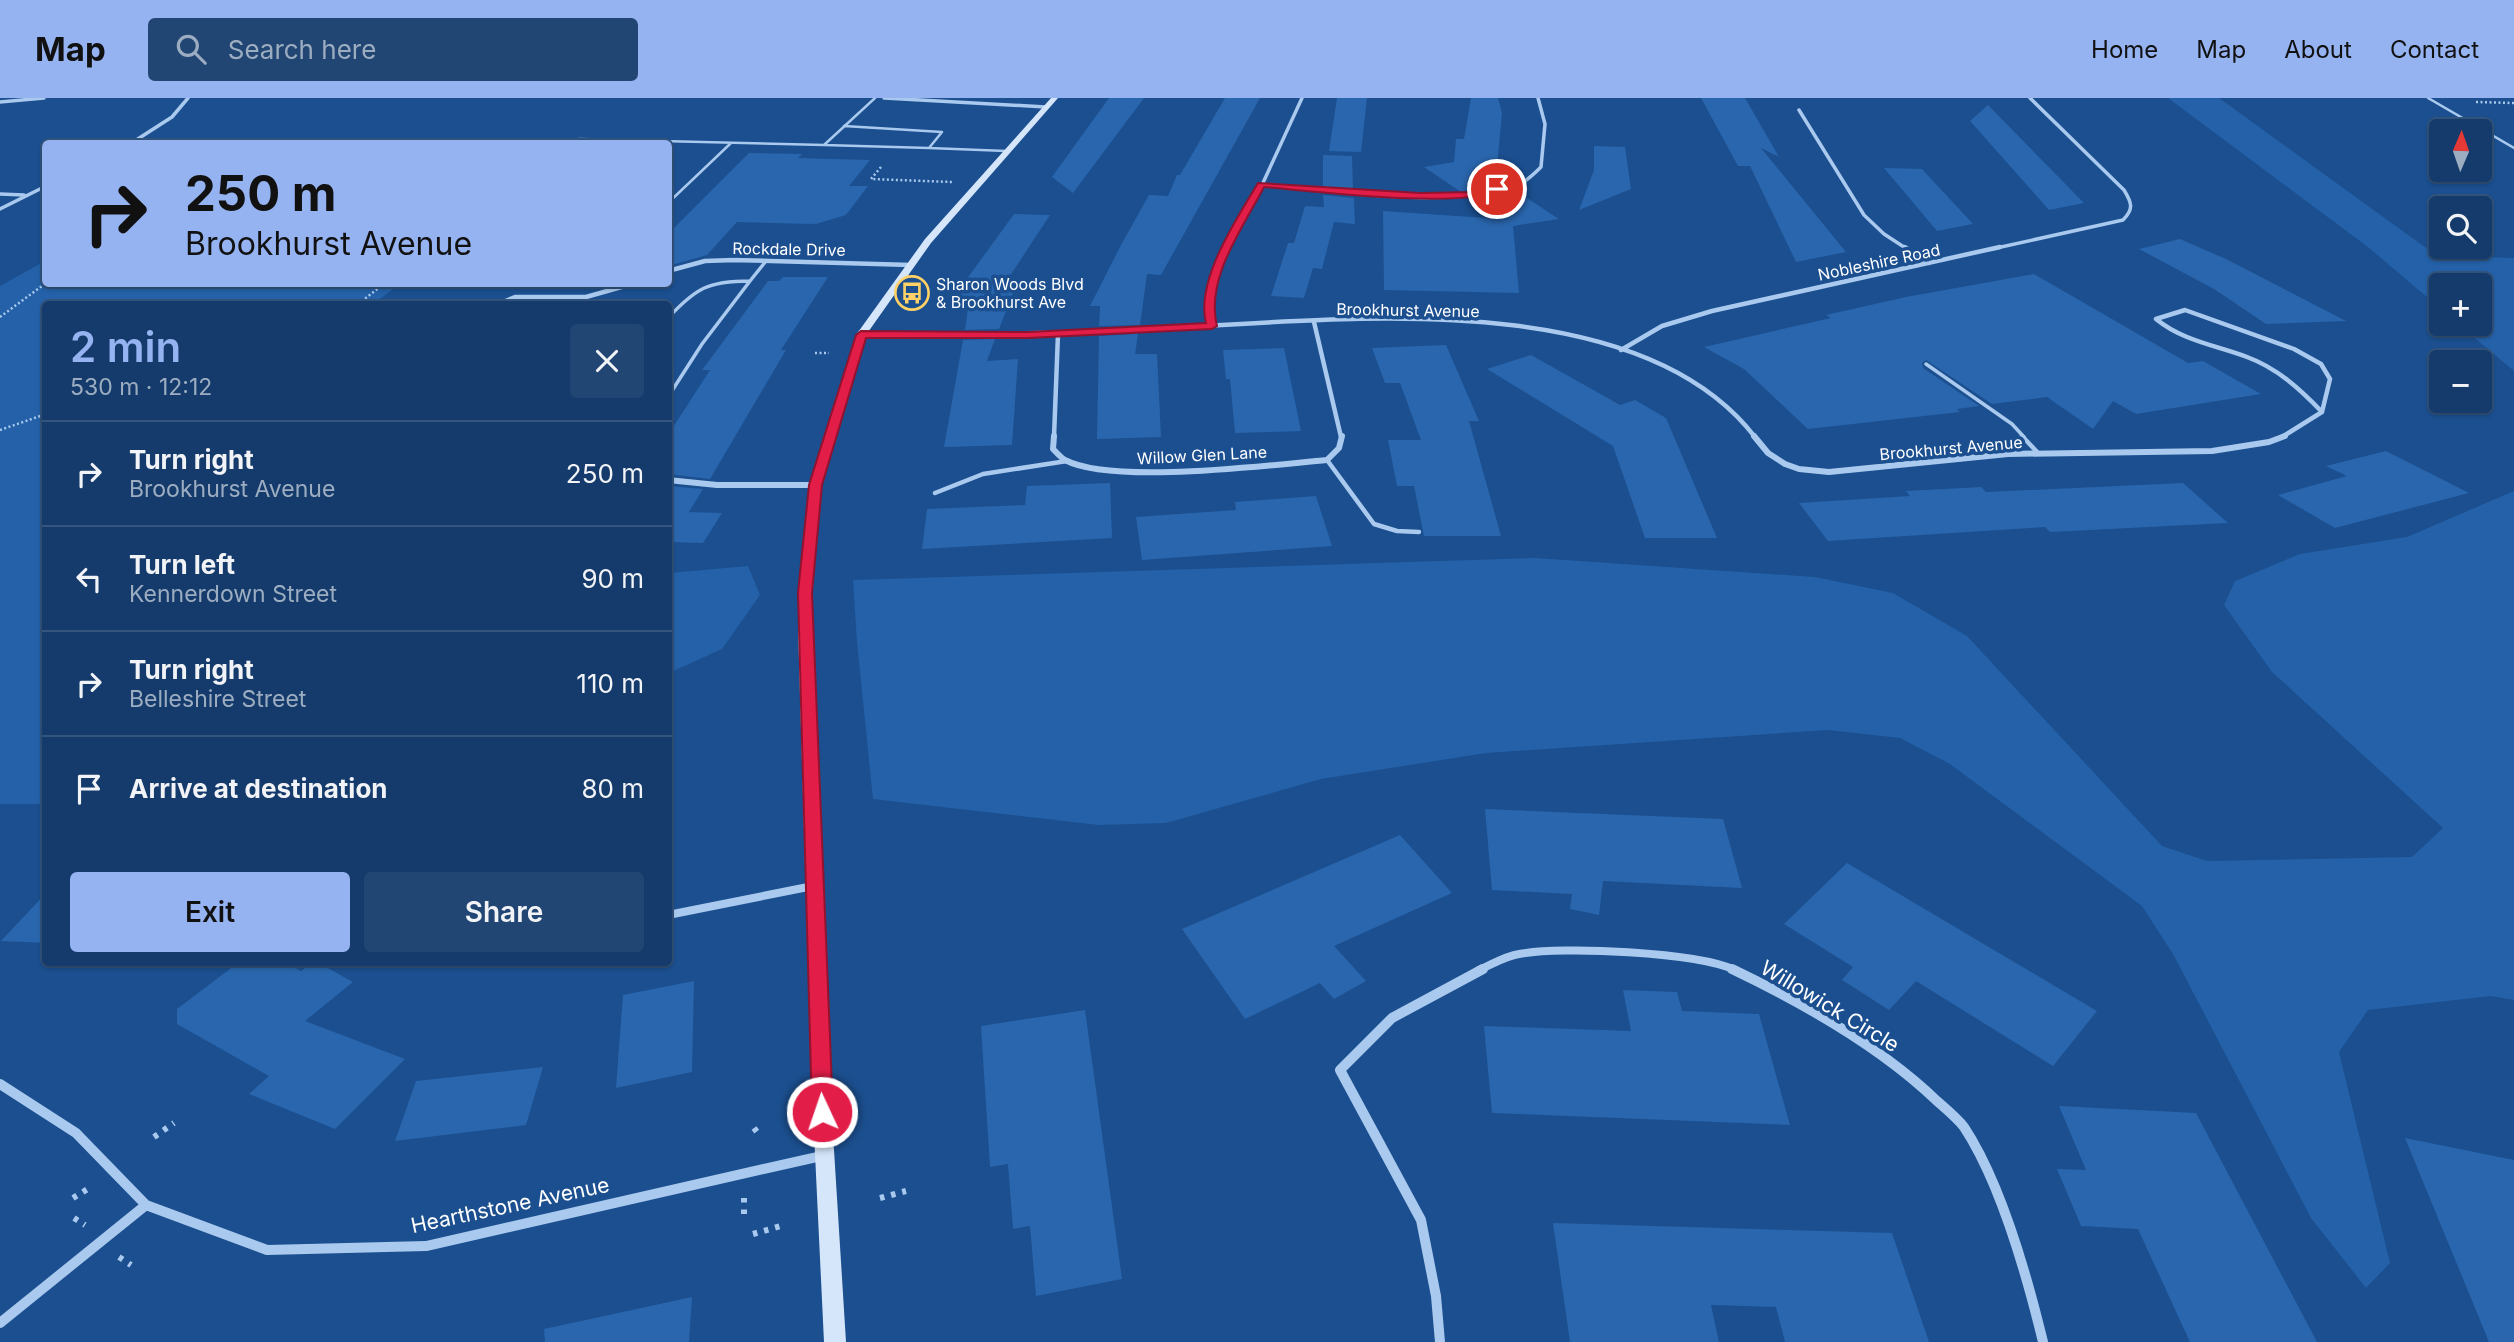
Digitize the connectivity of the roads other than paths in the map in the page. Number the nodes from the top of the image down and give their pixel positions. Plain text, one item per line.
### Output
1 (44, 98) edge
2 (188, 98) edge
3 (875, 98) edge
4 (884, 98) edge
5 (1302, 98) edge
6 (1538, 98) edge
7 (2030, 98) edge
8 (2428, 98) edge
9 (0, 102) edge
10 (1051, 103) edge
11 (1799, 110) dead end
12 (844, 126) junction
13 (136, 140) edge
14 (578, 140) edge
15 (617, 140) edge
16 (672, 141) edge
17 (731, 143) junction
18 (824, 145) junction
19 (929, 148) junction
20 (2514, 148) edge
21 (1006, 151) junction
22 (1262, 184) junction
23 (42, 188) edge
24 (0, 194) edge
25 (28, 195) junction
26 (672, 199) edge
27 (0, 209) edge
28 (766, 261) junction
29 (1930, 263) junction
30 (911, 265) junction
31 (672, 270) edge
32 (750, 281) junction
33 (621, 287) edge
34 (505, 301) edge
35 (672, 314) edge
36 (1314, 322) junction
37 (1212, 326) junction
38 (1058, 334) junction
39 (861, 335) junction
40 (1621, 350) junction
41 (1926, 364) dead end
42 (672, 391) edge
43 (2322, 412) junction
44 (2038, 453) junction
45 (1327, 460) junction
46 (1066, 461) junction
47 (672, 480) edge
48 (815, 485) junction
49 (935, 493) dead end
50 (1419, 532) dead end
51 (814, 886) junction
52 (672, 914) edge
53 (0, 1084) edge
54 (824, 1155) junction
55 (146, 1206) junction
56 (0, 1323) edge
57 (835, 1342) edge
58 (1440, 1342) edge
59 (2043, 1342) edge

1 - 9 street
2 - 13 street
3 - 12 lane
4 - 10 street
5 - 22 street
6 - 22 street
7 - 29 street, Nobleshire Road
8 - 20 lane
10 - 21 street
11 - 29 street
12 - 18 lane
12 - 19 lane
14 - 15 lane
16 - 17 lane
17 - 18 lane
17 - 26 lane
18 - 19 lane
19 - 21 lane
21 - 30 street
22 - 37 street
23 - 25 street
24 - 25 street
25 - 27 street
28 - 30 street, Rockdale Drive
28 - 31 street, Rockdale Drive
28 - 32 lane
29 - 40 street, Nobleshire Road
30 - 39 street
32 - 35 lane
32 - 42 lane
33 - 34 street
36 - 37 street, Brookhurst Avenue
36 - 40 street, Brookhurst Avenue
36 - 45 street
37 - 38 street, Brookhurst Avenue
38 - 39 street, Brookhurst Avenue
38 - 46 street
39 - 48 street
40 - 44 street, Brookhurst Avenue
41 - 44 lane
43 - 43 street
43 - 44 street, Brookhurst Avenue
45 - 46 street, Willow Glen Lane
45 - 50 lane
46 - 49 lane
47 - 48 street
48 - 51 street
51 - 52 street
51 - 54 street
53 - 55 street, Hearthstone Avenue
54 - 55 street, Hearthstone Avenue
54 - 57 street
55 - 56 street
58 - 59 street, Willowick Circle

